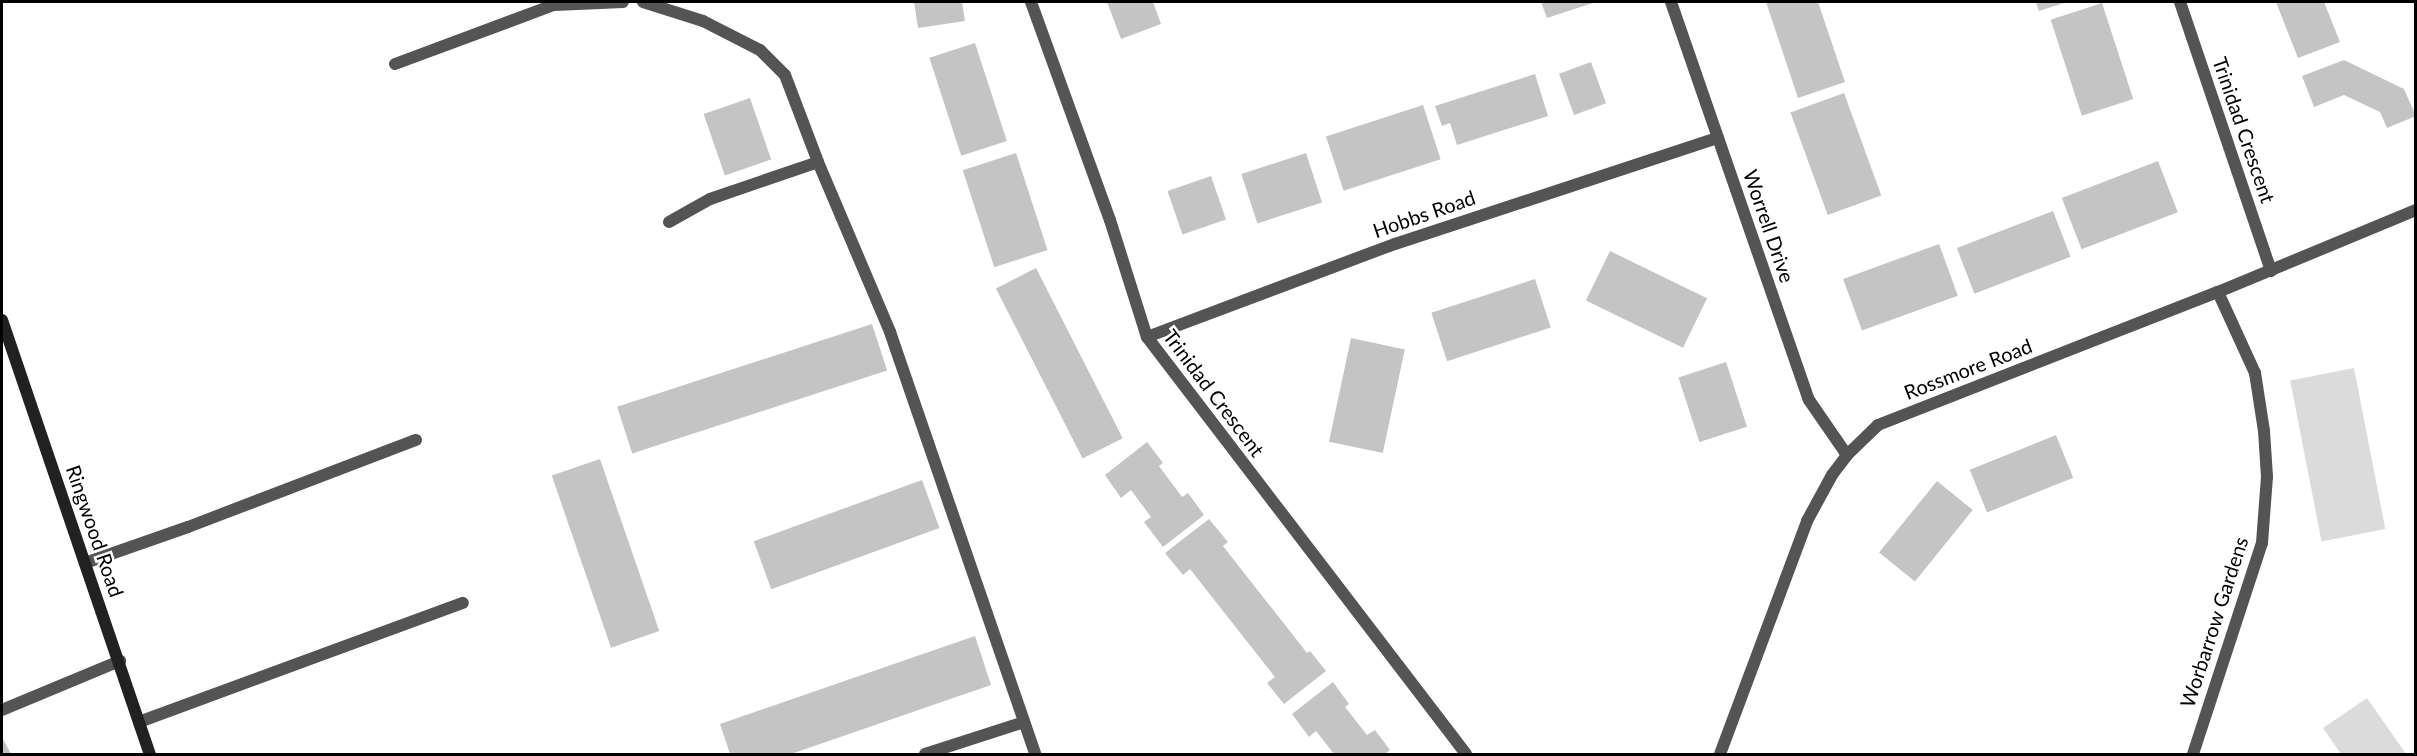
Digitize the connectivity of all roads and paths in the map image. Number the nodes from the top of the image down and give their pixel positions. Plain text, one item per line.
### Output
1 (623, 2) edge
2 (643, 2) edge
3 (1031, 2) edge
4 (1671, 2) edge
5 (2180, 2) edge
6 (395, 64) dead end
7 (1718, 138) junction
8 (818, 162) junction
9 (2415, 210) edge
10 (669, 222) dead end
11 (2271, 271) junction
12 (2218, 292) junction
13 (2, 320) edge
14 (1147, 337) junction
15 (416, 440) dead end
16 (1847, 455) junction
17 (85, 563) junction
18 (463, 603) dead end
19 (120, 662) junction
20 (2, 710) edge
21 (139, 722) junction
22 (1024, 722) junction
23 (150, 754) edge
24 (925, 754) edge
25 (1035, 754) edge
26 (1466, 754) edge
27 (1720, 754) edge
28 (2193, 754) edge

1 - 6 street
2 - 8 street
3 - 14 street, Trinidad Crescent
4 - 7 street, Worrell Drive
5 - 11 street, Trinidad Crescent
7 - 14 street, Hobbs Road
7 - 16 street, Worrell Drive
8 - 10 street
8 - 22 street
9 - 11 street, Rossmore Road
11 - 12 street, Rossmore Road
12 - 16 street, Rossmore Road
12 - 28 street, Worbarrow Gardens
13 - 17 main road, Ringwood Road
14 - 26 street, Trinidad Crescent
15 - 17 street
16 - 27 street, Rossmore Road
17 - 19 main road, Ringwood Road
18 - 21 street
19 - 20 street
19 - 21 main road, Ringwood Road
21 - 23 main road, Ringwood Road
22 - 24 street
22 - 25 street

